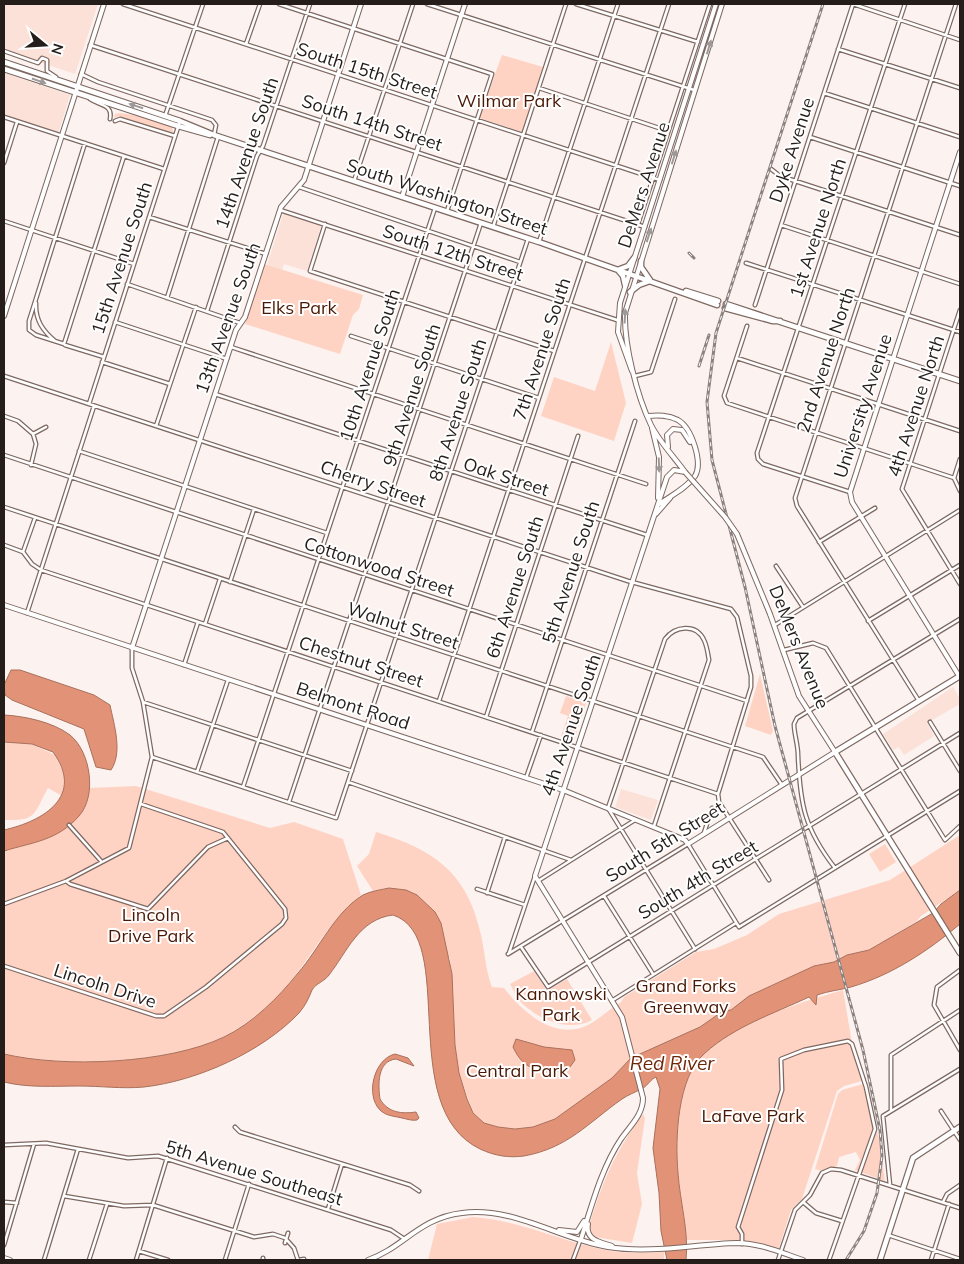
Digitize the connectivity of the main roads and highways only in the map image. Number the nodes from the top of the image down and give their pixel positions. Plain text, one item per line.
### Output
1 (4, 62) edge
2 (4, 69) edge
3 (216, 136) junction
4 (634, 258) road end
5 (641, 261) road end
6 (617, 269) junction
7 (651, 281) junction
8 (625, 285) road end
9 (630, 292) road end
10 (717, 303) dead end
11 (726, 306) dead end
12 (960, 380) edge
13 (960, 676) edge
14 (960, 953) edge
15 (960, 1127) edge
16 (880, 1260) edge

3 -> 1 main road, South Washington Street
2 -> 3 main road, South Washington Street
3 - 6 main road, South Washington Street
4 - 6 main road
5 - 7 main road
6 - 7 main road, South Washington Street
6 - 8 main road
7 - 9 main road
7 - 10 main road, South Washington Street
11 - 12 main road
13 - 14 main road, DeMers Avenue
15 - 16 main road

